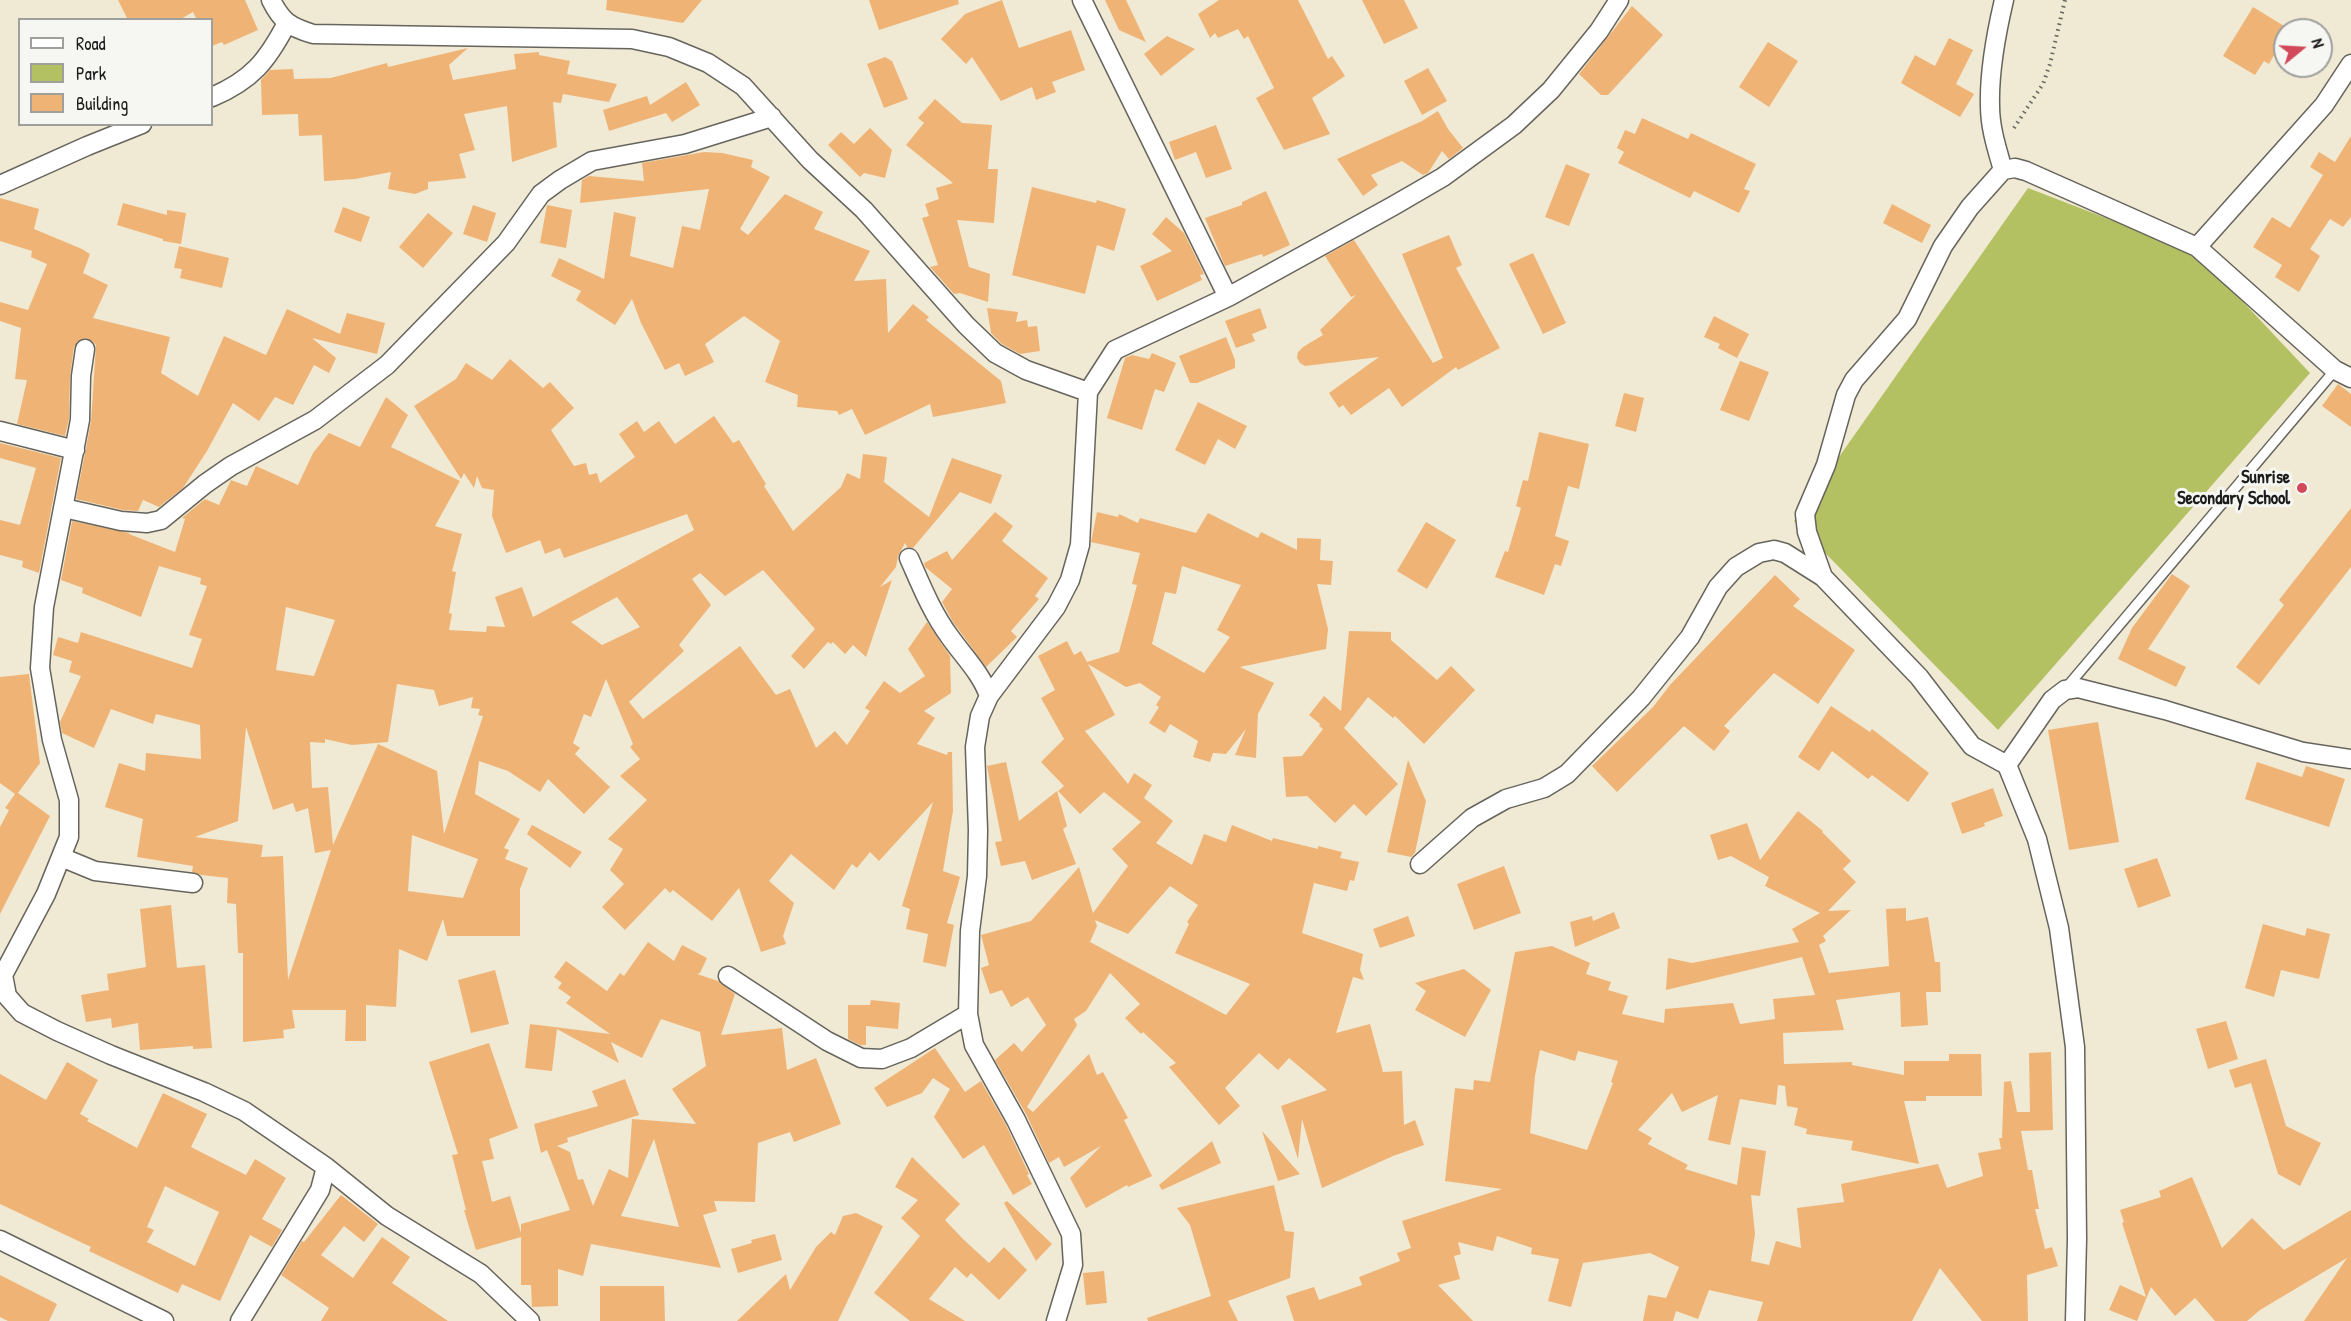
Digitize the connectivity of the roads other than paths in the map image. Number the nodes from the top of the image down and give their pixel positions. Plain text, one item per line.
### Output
1 (272, 0) edge
2 (1082, 0) edge
3 (1619, 0) edge
4 (2004, 0) edge
5 (287, 23) junction
6 (2351, 64) edge
7 (213, 96) edge
8 (772, 117) junction
9 (137, 126) edge
10 (2003, 170) junction
11 (0, 185) edge
12 (2197, 247) junction
13 (1228, 297) junction
14 (85, 349) dead end
15 (2343, 374) edge
16 (1088, 393) junction
17 (0, 431) edge
18 (75, 450) junction
19 (64, 508) junction
20 (909, 558) dead end
21 (1823, 577) junction
22 (2065, 690) junction
23 (989, 696) junction
24 (2351, 759) edge
25 (2007, 765) junction
26 (61, 857) junction
27 (1420, 864) dead end
28 (192, 883) dead end
29 (2, 975) edge
30 (728, 976) dead end
31 (968, 1014) junction
32 (326, 1167) junction
33 (0, 1240) edge
34 (164, 1321) edge
35 (240, 1321) edge
36 (530, 1321) edge
37 (1056, 1321) edge
38 (2075, 1321) edge

1 - 5 street
2 - 13 street
3 - 13 street
4 - 10 street
5 - 7 street
5 - 8 street
6 - 12 street
8 - 16 street
8 - 19 street
9 - 11 street
10 - 12 street
10 - 21 street
12 - 15 street
13 - 16 street
14 - 18 street
15 - 22 lane
16 - 23 street
17 - 18 street
18 - 19 street
19 - 26 street
20 - 23 street
21 - 25 street
21 - 27 street
22 - 24 street
22 - 25 street
23 - 31 street
25 - 38 street
26 - 28 street
26 - 29 street
29 - 32 street
30 - 31 street
31 - 37 street
32 - 35 street
32 - 36 street
33 - 34 street

